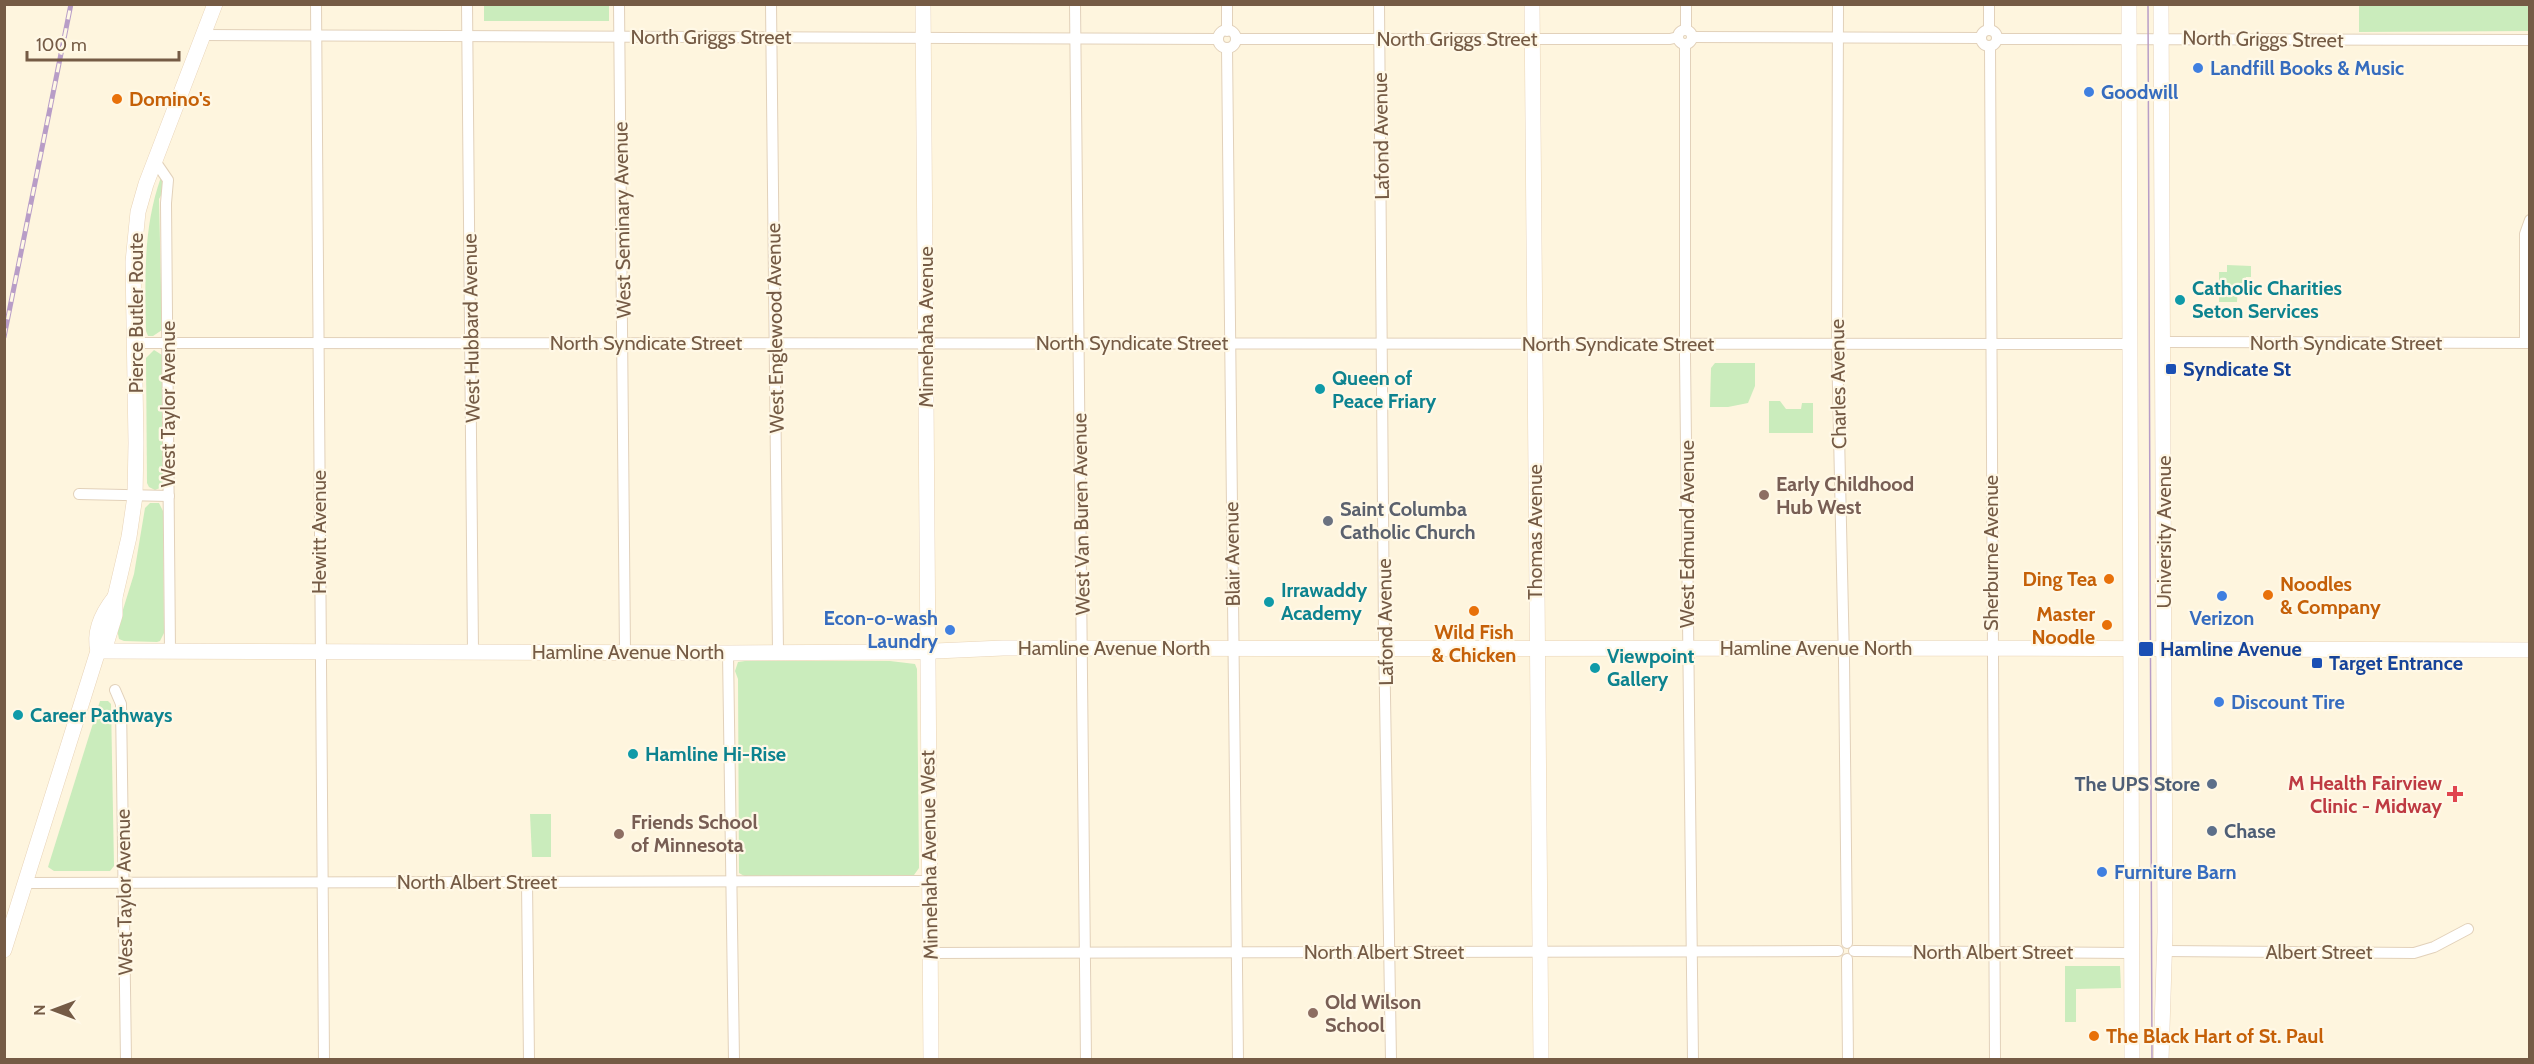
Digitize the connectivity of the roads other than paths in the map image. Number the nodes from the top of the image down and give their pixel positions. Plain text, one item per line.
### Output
1 (215, 4) edge
2 (316, 4) edge
3 (467, 4) edge
4 (620, 4) edge
5 (771, 4) edge
6 (922, 4) edge
7 (1075, 4) edge
8 (1227, 4) edge
9 (1379, 4) edge
10 (1532, 4) edge
11 (1686, 4) edge
12 (1838, 4) edge
13 (1989, 4) edge
14 (2129, 4) edge
15 (2161, 4) edge
16 (1227, 31) junction
17 (1985, 34) junction
18 (203, 35) junction
19 (317, 37) junction
20 (467, 37) junction
21 (620, 37) junction
22 (771, 37) junction
23 (1685, 37) junction
24 (1380, 38) junction
25 (1838, 38) junction
26 (2129, 38) junction
27 (2161, 38) junction
28 (923, 39) junction
29 (1076, 39) junction
30 (1218, 39) junction
31 (1236, 39) junction
32 (1532, 39) junction
33 (2529, 40) edge
34 (1993, 42) junction
35 (1227, 48) junction
36 (155, 161) junction
37 (2529, 220) edge
38 (2163, 342) junction
39 (135, 343) junction
40 (168, 343) junction
41 (319, 343) junction
42 (471, 343) junction
43 (623, 343) junction
44 (775, 343) junction
45 (926, 343) junction
46 (1079, 343) junction
47 (1231, 343) junction
48 (2527, 343) edge
49 (1383, 344) junction
50 (1534, 344) junction
51 (1685, 344) junction
52 (1837, 344) junction
53 (1990, 344) junction
54 (2130, 344) junction
55 (79, 494) dead end
56 (135, 496) junction
57 (169, 496) junction
58 (1384, 647) junction
59 (1844, 647) junction
60 (1082, 648) junction
61 (1233, 648) junction
62 (1536, 648) junction
63 (1688, 648) junction
64 (1992, 649) junction
65 (2131, 649) junction
66 (928, 650) junction
67 (2165, 650) junction
68 (2529, 650) edge
69 (98, 651) junction
70 (170, 651) junction
71 (320, 652) junction
72 (473, 652) junction
73 (625, 652) junction
74 (778, 652) junction
75 (728, 653) junction
76 (115, 690) dead end
77 (928, 881) junction
78 (321, 882) junction
79 (527, 882) junction
80 (25, 883) junction
81 (124, 883) junction
82 (731, 883) junction
83 (2468, 929) dead end
84 (4, 950) edge
85 (1390, 951) junction
86 (1846, 951) junction
87 (2164, 951) junction
88 (1084, 952) junction
89 (1237, 952) junction
90 (1540, 952) junction
91 (2132, 952) junction
92 (930, 953) junction
93 (1691, 953) junction
94 (1994, 953) junction
95 (126, 1059) edge
96 (324, 1059) edge
97 (529, 1059) edge
98 (734, 1059) edge
99 (931, 1059) edge
100 (1086, 1059) edge
101 (1238, 1059) edge
102 (1391, 1059) edge
103 (1541, 1059) edge
104 (1693, 1059) edge
105 (1848, 1059) edge
106 (1995, 1059) edge
107 (2132, 1059) edge
108 (2161, 1059) edge

1 - 18 street, Pierce Butler Route
2 - 19 street, Hewitt Avenue
3 - 20 street, West Hubbard Avenue
4 - 21 street, West Seminary Avenue
5 - 22 street, West Englewood Avenue
6 - 28 street, Minnehaha Avenue
7 - 29 street, West Van Buren Avenue
8 - 16 street
9 - 24 street, Lafond Avenue
10 - 32 street, Thomas Avenue
11 - 23 street, West Edmund Avenue
12 - 25 street, Charles Avenue
13 - 17 street
14 - 26 street, University Avenue
15 - 27 street, University Avenue
16 - 30 street
16 - 31 street
17 - 25 street, North Griggs Street
17 - 34 street
18 - 19 street, North Griggs Street
18 - 36 street, Pierce Butler Route
19 - 20 street, North Griggs Street
19 - 41 street, Hewitt Avenue
20 - 21 street, North Griggs Street
20 - 42 street, West Hubbard Avenue
21 - 22 street, North Griggs Street
21 - 43 street, West Seminary Avenue
22 - 28 street, North Griggs Street
22 - 44 street, West Englewood Avenue
23 - 25 street, North Griggs Street
23 - 32 street, North Griggs Street
23 - 51 street, West Edmund Avenue
24 - 31 street, North Griggs Street
24 - 32 street, North Griggs Street
24 - 49 street, Lafond Avenue
25 - 52 street, Charles Avenue
26 - 27 street, North Griggs Street
26 - 34 street, North Griggs Street
26 - 54 street, University Avenue
27 - 33 street, North Griggs Street
27 - 38 street, University Avenue
28 - 29 street, North Griggs Street
28 - 45 street, Minnehaha Avenue
29 - 30 street, North Griggs Street
29 - 46 street, West Van Buren Avenue
30 - 35 street
31 - 35 street
32 - 50 street, Thomas Avenue
34 - 53 street, Sherburne Avenue
35 - 47 street, Blair Avenue
36 - 39 street, Pierce Butler Route
36 - 40 street, West Taylor Avenue
37 - 48 street
38 - 48 street, North Syndicate Street
38 - 67 street, University Avenue
39 - 40 street, North Syndicate Street
39 - 56 street, Pierce Butler Route
40 - 41 street, North Syndicate Street
40 - 57 street, West Taylor Avenue
41 - 42 street, North Syndicate Street
41 - 71 street, Hewitt Avenue
42 - 43 street, North Syndicate Street
42 - 72 street, West Hubbard Avenue
43 - 44 street, North Syndicate Street
43 - 73 street, West Seminary Avenue
44 - 45 street, North Syndicate Street
44 - 74 street, West Englewood Avenue
45 - 46 street, North Syndicate Street
45 - 66 street, Minnehaha Avenue
46 - 47 street, North Syndicate Street
46 - 60 street, West Van Buren Avenue
47 - 49 street, North Syndicate Street
47 - 61 street, Blair Avenue
49 - 50 street, North Syndicate Street
49 - 58 street, Lafond Avenue
50 - 51 street, North Syndicate Street
50 - 62 street, Thomas Avenue
51 - 52 street, North Syndicate Street
51 - 63 street, West Edmund Avenue
52 - 53 street, North Syndicate Street
52 - 59 street, Charles Avenue
53 - 54 street, North Syndicate Street
53 - 64 street, Sherburne Avenue
54 - 65 street, University Avenue
55 - 56 street
56 - 57 street
56 - 69 street, Pierce Butler Route
57 - 70 street, West Taylor Avenue
58 - 61 street, Hamline Avenue North
58 - 62 street, Hamline Avenue North
58 - 85 street, Lafond Avenue
59 - 63 street, Hamline Avenue North
59 - 64 street, Hamline Avenue North
59 - 86 street, Charles Avenue
60 - 61 street, Hamline Avenue North
60 - 66 street, Hamline Avenue North
60 - 88 street, West Van Buren Avenue
61 - 89 street, Blair Avenue
62 - 63 street, Hamline Avenue North
62 - 90 street, Thomas Avenue
63 - 93 street, West Edmund Avenue
64 - 65 street, Hamline Avenue North
64 - 94 street, Sherburne Avenue
65 - 67 street, Hamline Avenue North
65 - 91 street, University Avenue
66 - 74 street, Hamline Avenue North
66 - 77 street, Minnehaha Avenue West
67 - 68 street
67 - 87 street, University Avenue
69 - 70 street, Hamline Avenue North
69 - 80 street, Pierce Butler Route
70 - 71 street, Hamline Avenue North
71 - 72 street, Hamline Avenue North
71 - 78 street, Hewitt Avenue
72 - 73 street, Hamline Avenue North
73 - 75 street, Hamline Avenue North
74 - 75 street, Hamline Avenue North
75 - 82 street
76 - 81 street, West Taylor Avenue
77 - 82 street, North Albert Street
77 - 92 street, Minnehaha Avenue West
78 - 79 street, North Albert Street
78 - 81 street, North Albert Street
78 - 96 street, Hewitt Avenue
79 - 82 street, North Albert Street
79 - 97 street
80 - 81 street, North Albert Street
80 - 84 street, Pierce Butler Route
81 - 95 street, West Taylor Avenue
82 - 98 street
83 - 87 street, Albert Street
85 - 89 street, North Albert Street
85 - 90 street, North Albert Street
85 - 102 street, Lafond Avenue
86 - 93 street, North Albert Street
86 - 94 street, North Albert Street
86 - 105 street, Charles Avenue
87 - 108 street, University Avenue
88 - 89 street, North Albert Street
88 - 92 street, North Albert Street
88 - 100 street, West Van Buren Avenue
89 - 101 street, Blair Avenue
90 - 93 street, North Albert Street
90 - 103 street, Thomas Avenue
91 - 94 street, North Albert Street
91 - 107 street, University Avenue
92 - 99 street, Minnehaha Avenue West
93 - 104 street, West Edmund Avenue
94 - 106 street, Sherburne Avenue

